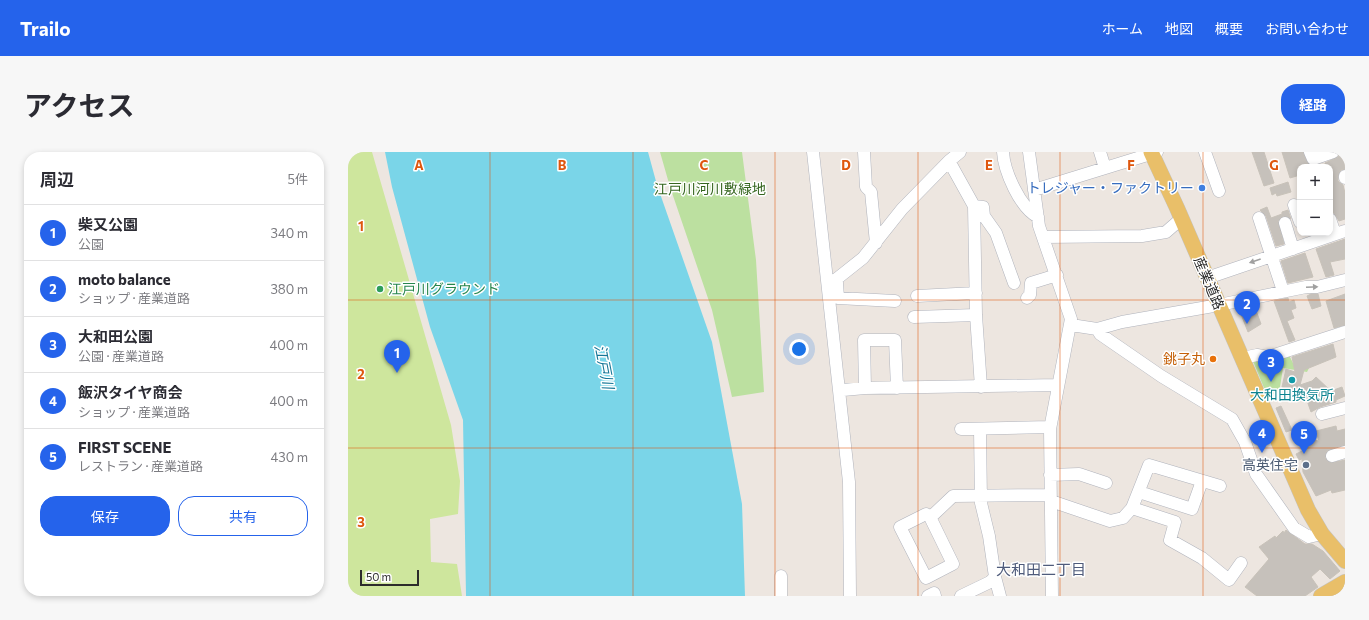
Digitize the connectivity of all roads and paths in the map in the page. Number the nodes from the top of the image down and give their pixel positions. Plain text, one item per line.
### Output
1 (813, 152) edge
2 (864, 152) edge
3 (960, 152) edge
4 (1003, 152) edge
5 (1028, 152) edge
6 (1100, 152) edge
7 (1205, 152) edge
8 (1310, 152) edge
9 (1333, 152) edge
10 (1153, 153) edge
11 (949, 161) junction
12 (1105, 168) junction
13 (1034, 190) junction
14 (1219, 191) dead end
15 (1294, 205) dead end
16 (974, 206) junction
17 (1297, 214) edge
18 (1038, 217) junction
19 (1182, 218) junction
20 (1259, 218) dead end
21 (1285, 223) dead end
22 (1333, 223) edge
23 (1340, 233) edge
24 (1043, 236) junction
25 (1305, 238) edge
26 (876, 243) junction
27 (1293, 249) junction
28 (1272, 255) junction
29 (1057, 275) junction
30 (1207, 278) junction
31 (832, 280) junction
32 (1345, 280) edge
33 (1014, 283) dead end
34 (1283, 292) junction
35 (976, 293) junction
36 (917, 296) dead end
37 (1027, 298) dead end
38 (895, 301) dead end
39 (1219, 305) junction
40 (976, 315) junction
41 (914, 317) dead end
42 (1071, 325) junction
43 (1097, 329) junction
44 (1345, 332) edge
45 (1242, 358) junction
46 (1058, 385) junction
47 (981, 387) junction
48 (865, 388) junction
49 (896, 388) junction
50 (843, 390) dead end
51 (1345, 408) edge
52 (1322, 414) dead end
53 (1050, 427) junction
54 (961, 429) dead end
55 (980, 429) junction
56 (1345, 452) edge
57 (1332, 456) dead end
58 (1050, 476) junction
59 (1202, 481) junction
60 (1106, 482) dead end
61 (1220, 486) dead end
62 (1138, 492) junction
63 (981, 496) junction
64 (1050, 498) junction
65 (1132, 508) junction
66 (930, 517) junction
67 (1322, 534) junction
68 (1345, 561) edge
69 (1242, 563) dead end
70 (782, 576) dead end
71 (995, 577) junction
72 (1345, 582) edge
73 (781, 596) edge
74 (850, 596) edge
75 (928, 596) edge
76 (935, 596) edge
77 (961, 596) edge
78 (1000, 596) edge
79 (1052, 596) edge
80 (1321, 596) edge

1 - 31 street
2 - 26 street
3 - 11 street
4 - 18 street
5 - 13 street
6 - 12 street
7 - 14 street
8 - 9 street
10 - 12 street
10 - 19 main road, 産業道路
11 - 16 street
11 - 26 street
12 - 13 street
13 - 18 street
15 - 17 street
16 - 33 street
16 - 35 street
18 - 24 street
19 - 24 street
19 - 30 main road, 産業道路
20 - 28 street
21 - 27 street
22 - 23 street
23 - 25 street
24 - 29 street
25 - 27 street
26 - 31 street
27 - 28 street
28 -> 30 street
28 - 34 street
29 - 37 street
29 - 42 street
30 - 39 main road, 産業道路
31 - 38 street
31 - 74 street
34 -> 32 street
34 - 39 street
35 - 36 street
35 - 40 street
39 - 43 street
39 - 45 main road, 産業道路
40 - 41 street
40 - 47 street
42 - 43 street
42 - 46 street
43 - 67 street
44 - 45 street
45 - 67 main road, 産業道路
46 - 47 street
46 - 53 street
47 - 49 street
48 - 49 street
48 - 49 street
48 - 50 street
51 - 52 street
53 - 55 street
53 - 58 street
54 - 55 street
55 - 63 street
56 - 57 street
58 - 60 street
58 - 64 street
59 - 61 street
59 - 62 street
59 - 62 street
62 - 65 street
63 - 64 street
63 - 66 street
63 - 71 street
64 - 65 street
64 - 79 street
65 - 69 street
66 - 66 street
67 - 68 main road, 産業道路
70 - 73 street
71 - 77 street
71 - 78 street
72 - 80 main road
75 - 76 street

